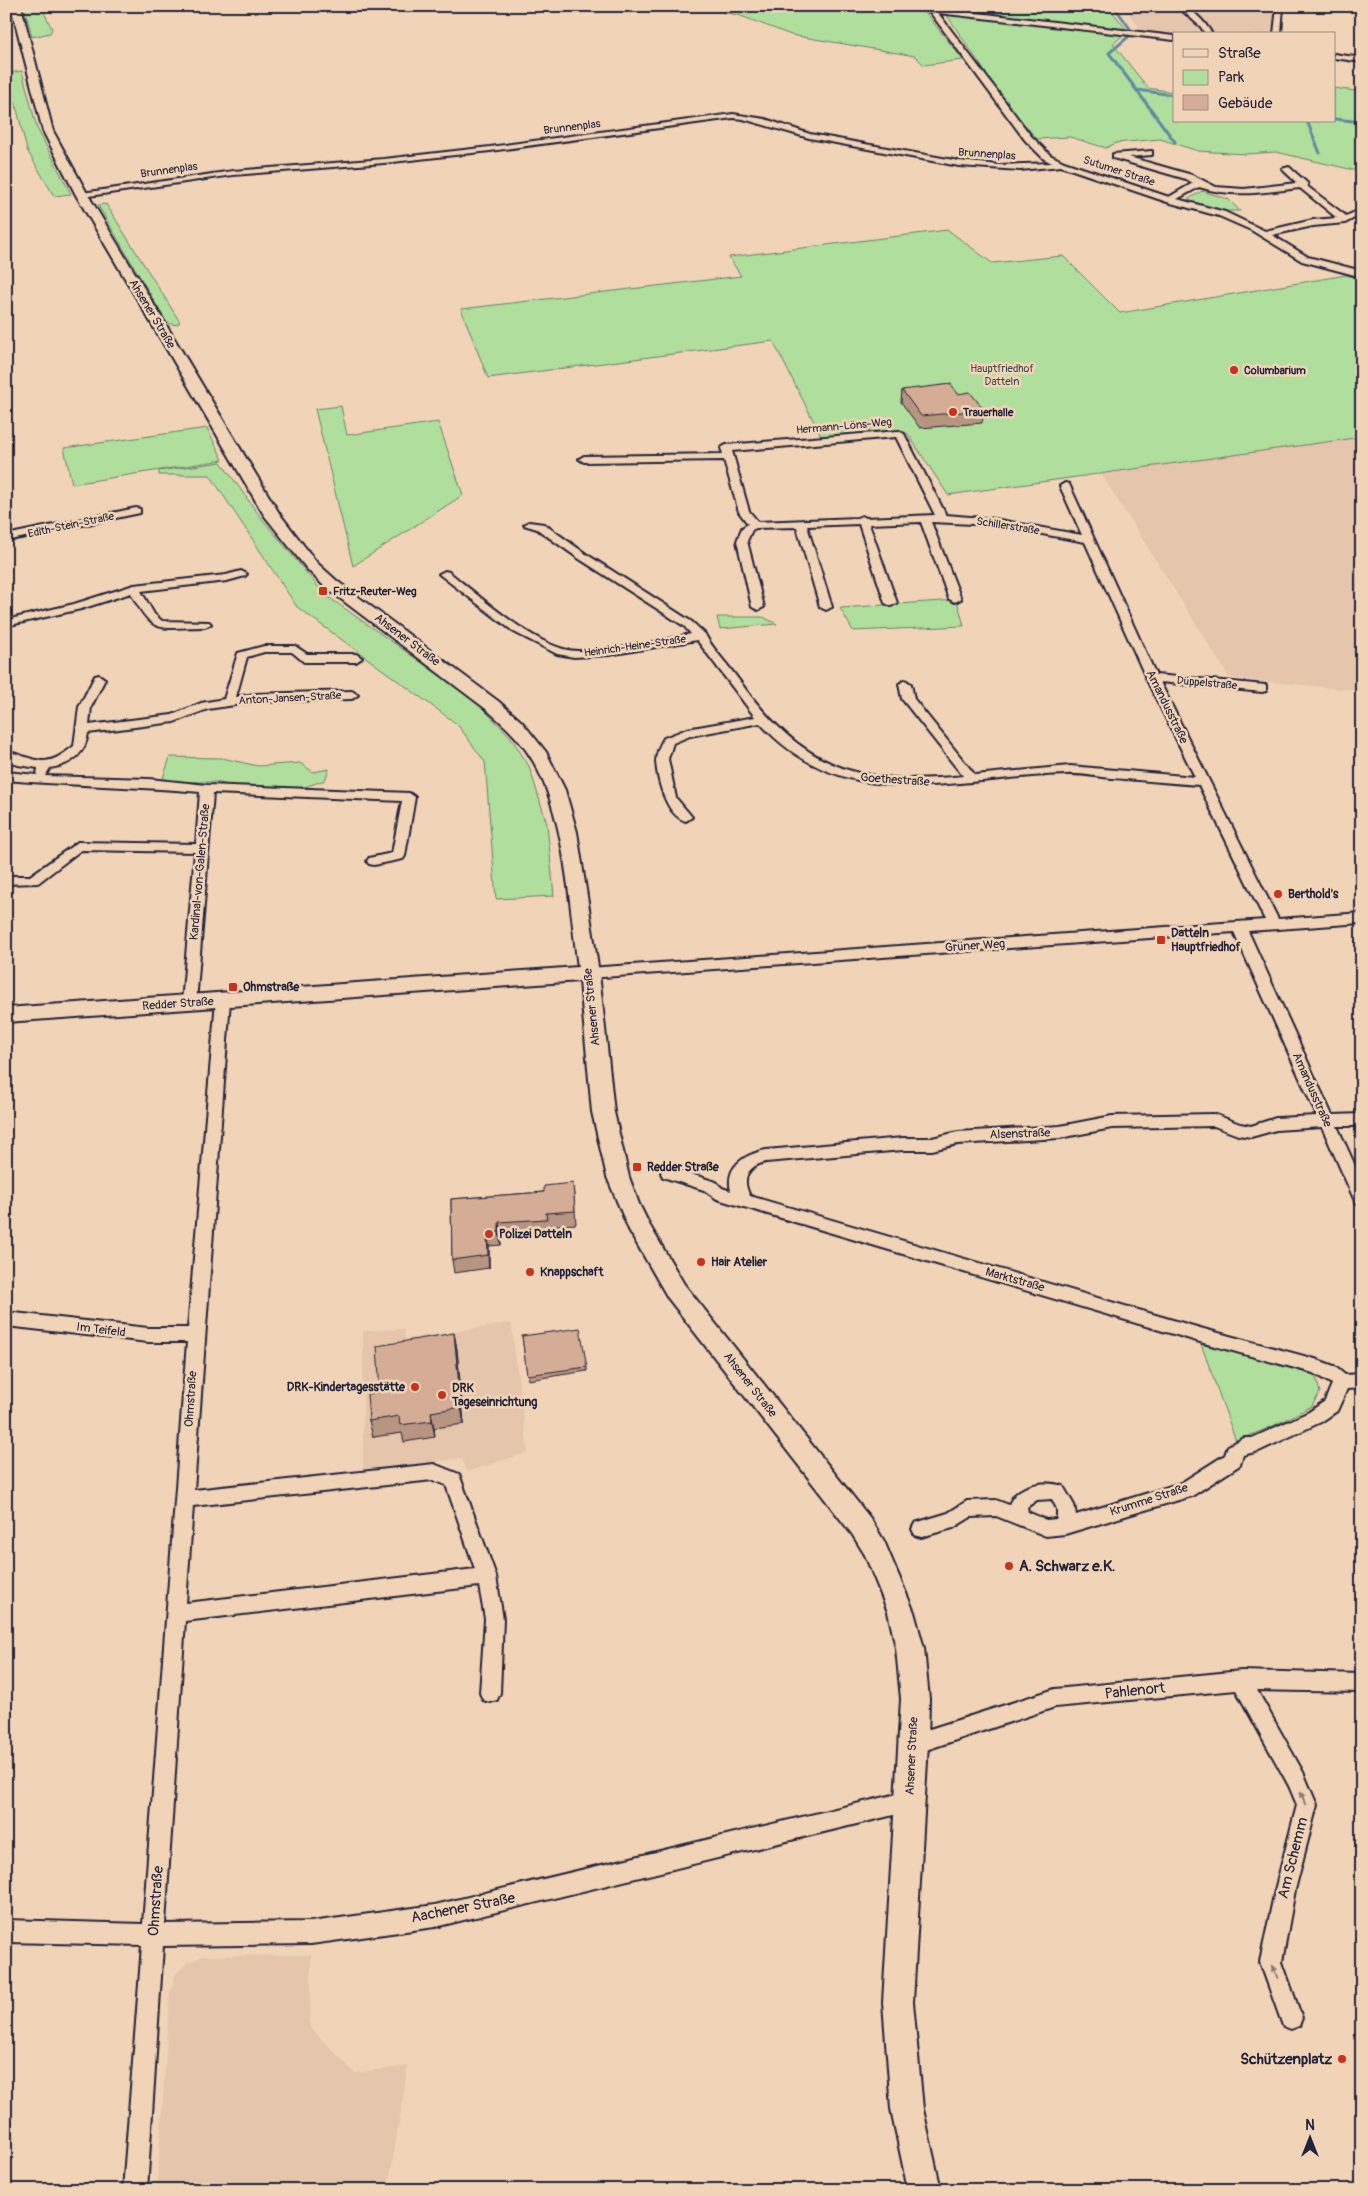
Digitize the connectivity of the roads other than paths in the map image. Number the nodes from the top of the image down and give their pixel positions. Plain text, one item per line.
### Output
1 (16, 6) edge
2 (897, 6) edge
3 (1180, 6) edge
4 (1280, 6) edge
5 (931, 8) edge
6 (1207, 32) edge
7 (1276, 32) edge
8 (1173, 38) edge
9 (1336, 56) edge
10 (1362, 60) edge
11 (1149, 153) dead end
12 (1061, 164) junction
13 (1286, 169) dead end
14 (1198, 184) junction
15 (1304, 184) junction
16 (82, 195) junction
17 (1170, 200) junction
18 (1362, 211) edge
19 (1345, 220) junction
20 (1265, 234) junction
21 (1362, 264) edge
22 (1339, 268) junction
23 (1362, 274) edge
24 (727, 452) junction
25 (584, 459) dead end
26 (1065, 486) dead end
27 (136, 512) dead end
28 (924, 517) junction
29 (942, 518) junction
30 (862, 520) junction
31 (801, 522) junction
32 (754, 524) junction
33 (529, 525) dead end
34 (6, 538) edge
35 (1090, 540) junction
36 (241, 574) dead end
37 (445, 574) dead end
38 (134, 588) junction
39 (955, 599) dead end
40 (891, 603) dead end
41 (758, 607) dead end
42 (826, 607) dead end
43 (6, 623) edge
44 (205, 624) dead end
45 (701, 636) junction
46 (356, 658) dead end
47 (1152, 678) junction
48 (99, 679) dead end
49 (904, 684) dead end
50 (1262, 688) dead end
51 (352, 695) dead end
52 (229, 702) junction
53 (764, 719) junction
54 (82, 730) junction
55 (6, 755) edge
56 (45, 765) junction
57 (6, 776) edge
58 (972, 778) junction
59 (39, 779) junction
60 (1204, 782) junction
61 (207, 789) junction
62 (686, 817) dead end
63 (202, 848) junction
64 (374, 862) dead end
65 (6, 880) edge
66 (1362, 918) edge
67 (1274, 924) junction
68 (1239, 927) junction
69 (588, 972) junction
70 (223, 1000) junction
71 (189, 1003) junction
72 (6, 1015) edge
73 (1362, 1120) edge
74 (1327, 1122) junction
75 (669, 1173) dead end
76 (743, 1199) junction
77 (1362, 1199) edge
78 (6, 1319) edge
79 (196, 1335) junction
80 (1362, 1381) edge
81 (1342, 1382) junction
82 (184, 1499) junction
83 (1019, 1516) junction
84 (1065, 1526) junction
85 (921, 1530) dead end
86 (488, 1576) junction
87 (176, 1613) junction
88 (1241, 1680) junction
89 (1362, 1683) edge
90 (490, 1692) dead end
91 (914, 1744) junction
92 (910, 1801) junction
93 (6, 1931) edge
94 (153, 1934) junction
95 (1291, 2018) dead end
96 (135, 2190) edge
97 (925, 2190) edge

1 - 16 main road, Ahsener Straße
2 - 5 street
3 - 6 street
4 - 7 street
5 - 8 street
5 - 12 street, Sutumer Straße
9 - 10 street
11 - 14 street
12 - 16 street, Brunnenplas
12 - 17 street, Sutumer Straße
13 - 15 street
14 - 15 street
14 - 17 street
15 - 19 street
16 - 69 main road, Ahsener Straße
17 - 20 street, Sutumer Straße
18 - 19 street
19 - 20 street
20 - 22 street, Sutumer Straße
21 - 22 street
22 - 23 street, Sutumer Straße
24 - 25 street
24 - 29 street, Hermann-Löns-Weg
24 - 32 street
26 - 35 street, Amandusstraße
27 - 34 street, Edith-Stein-Straße
28 - 29 street, Schillerstraße
28 - 30 street, Schillerstraße
28 - 39 street
29 - 35 street, Schillerstraße
30 - 31 street, Schillerstraße
30 - 40 street
31 - 32 street, Schillerstraße
31 - 42 street
32 - 41 street
33 - 45 street, Goethestraße
35 - 47 street, Amandusstraße
36 - 38 street
37 - 45 street, Heinrich-Heine-Straße
38 - 43 street
38 - 44 street
45 - 53 street, Goethestraße
46 - 52 street, Anton-Jansen-Straße
47 - 50 street, Düppelstraße
47 - 60 street, Amandusstraße
48 - 54 street
49 - 58 street
51 - 52 street, Anton-Jansen-Straße
52 - 54 street, Anton-Jansen-Straße
53 - 58 street, Goethestraße
53 - 62 street
54 - 56 street
55 - 56 street
56 - 59 street
57 - 59 street, Kardinal-von-Galen-Straße
58 - 60 street, Goethestraße
59 - 61 street, Kardinal-von-Galen-Straße
60 - 67 street, Amandusstraße
61 - 63 street, Kardinal-von-Galen-Straße
61 - 64 street
63 - 65 street
63 - 71 street, Kardinal-von-Galen-Straße
66 - 67 street, Grüner Weg
67 - 68 street, Grüner Weg
68 - 69 street, Grüner Weg
68 - 74 street, Amandusstraße
69 - 70 main road, Redder Straße
69 - 91 main road, Ahsener Straße
70 - 71 main road, Redder Straße
70 - 79 street, Ohmstraße
71 - 72 main road, Redder Straße
73 - 74 street, Alsenstraße
74 - 76 street, Alsenstraße
74 - 77 street, Amandusstraße
75 - 76 street, Marktstraße
76 - 81 street, Marktstraße
78 - 79 street, Im Teifeld
79 - 82 street, Ohmstraße
80 - 81 street
81 - 84 street, Krumme Straße
82 - 86 street
82 - 87 street, Ohmstraße
83 - 84 street, Krumme Straße
83 - 84 street
83 - 85 street, Krumme Straße
86 - 87 street
86 - 90 street
87 - 94 street, Ohmstraße
88 - 89 street, Pahlenort
88 - 91 street, Pahlenort
95 -> 88 street, Am Schemm
91 - 92 main road, Ahsener Straße
92 - 94 street, Aachener Straße
92 - 97 main road, Ahsener Straße
93 - 94 street, Aachener Straße
94 - 96 street, Ohmstraße

